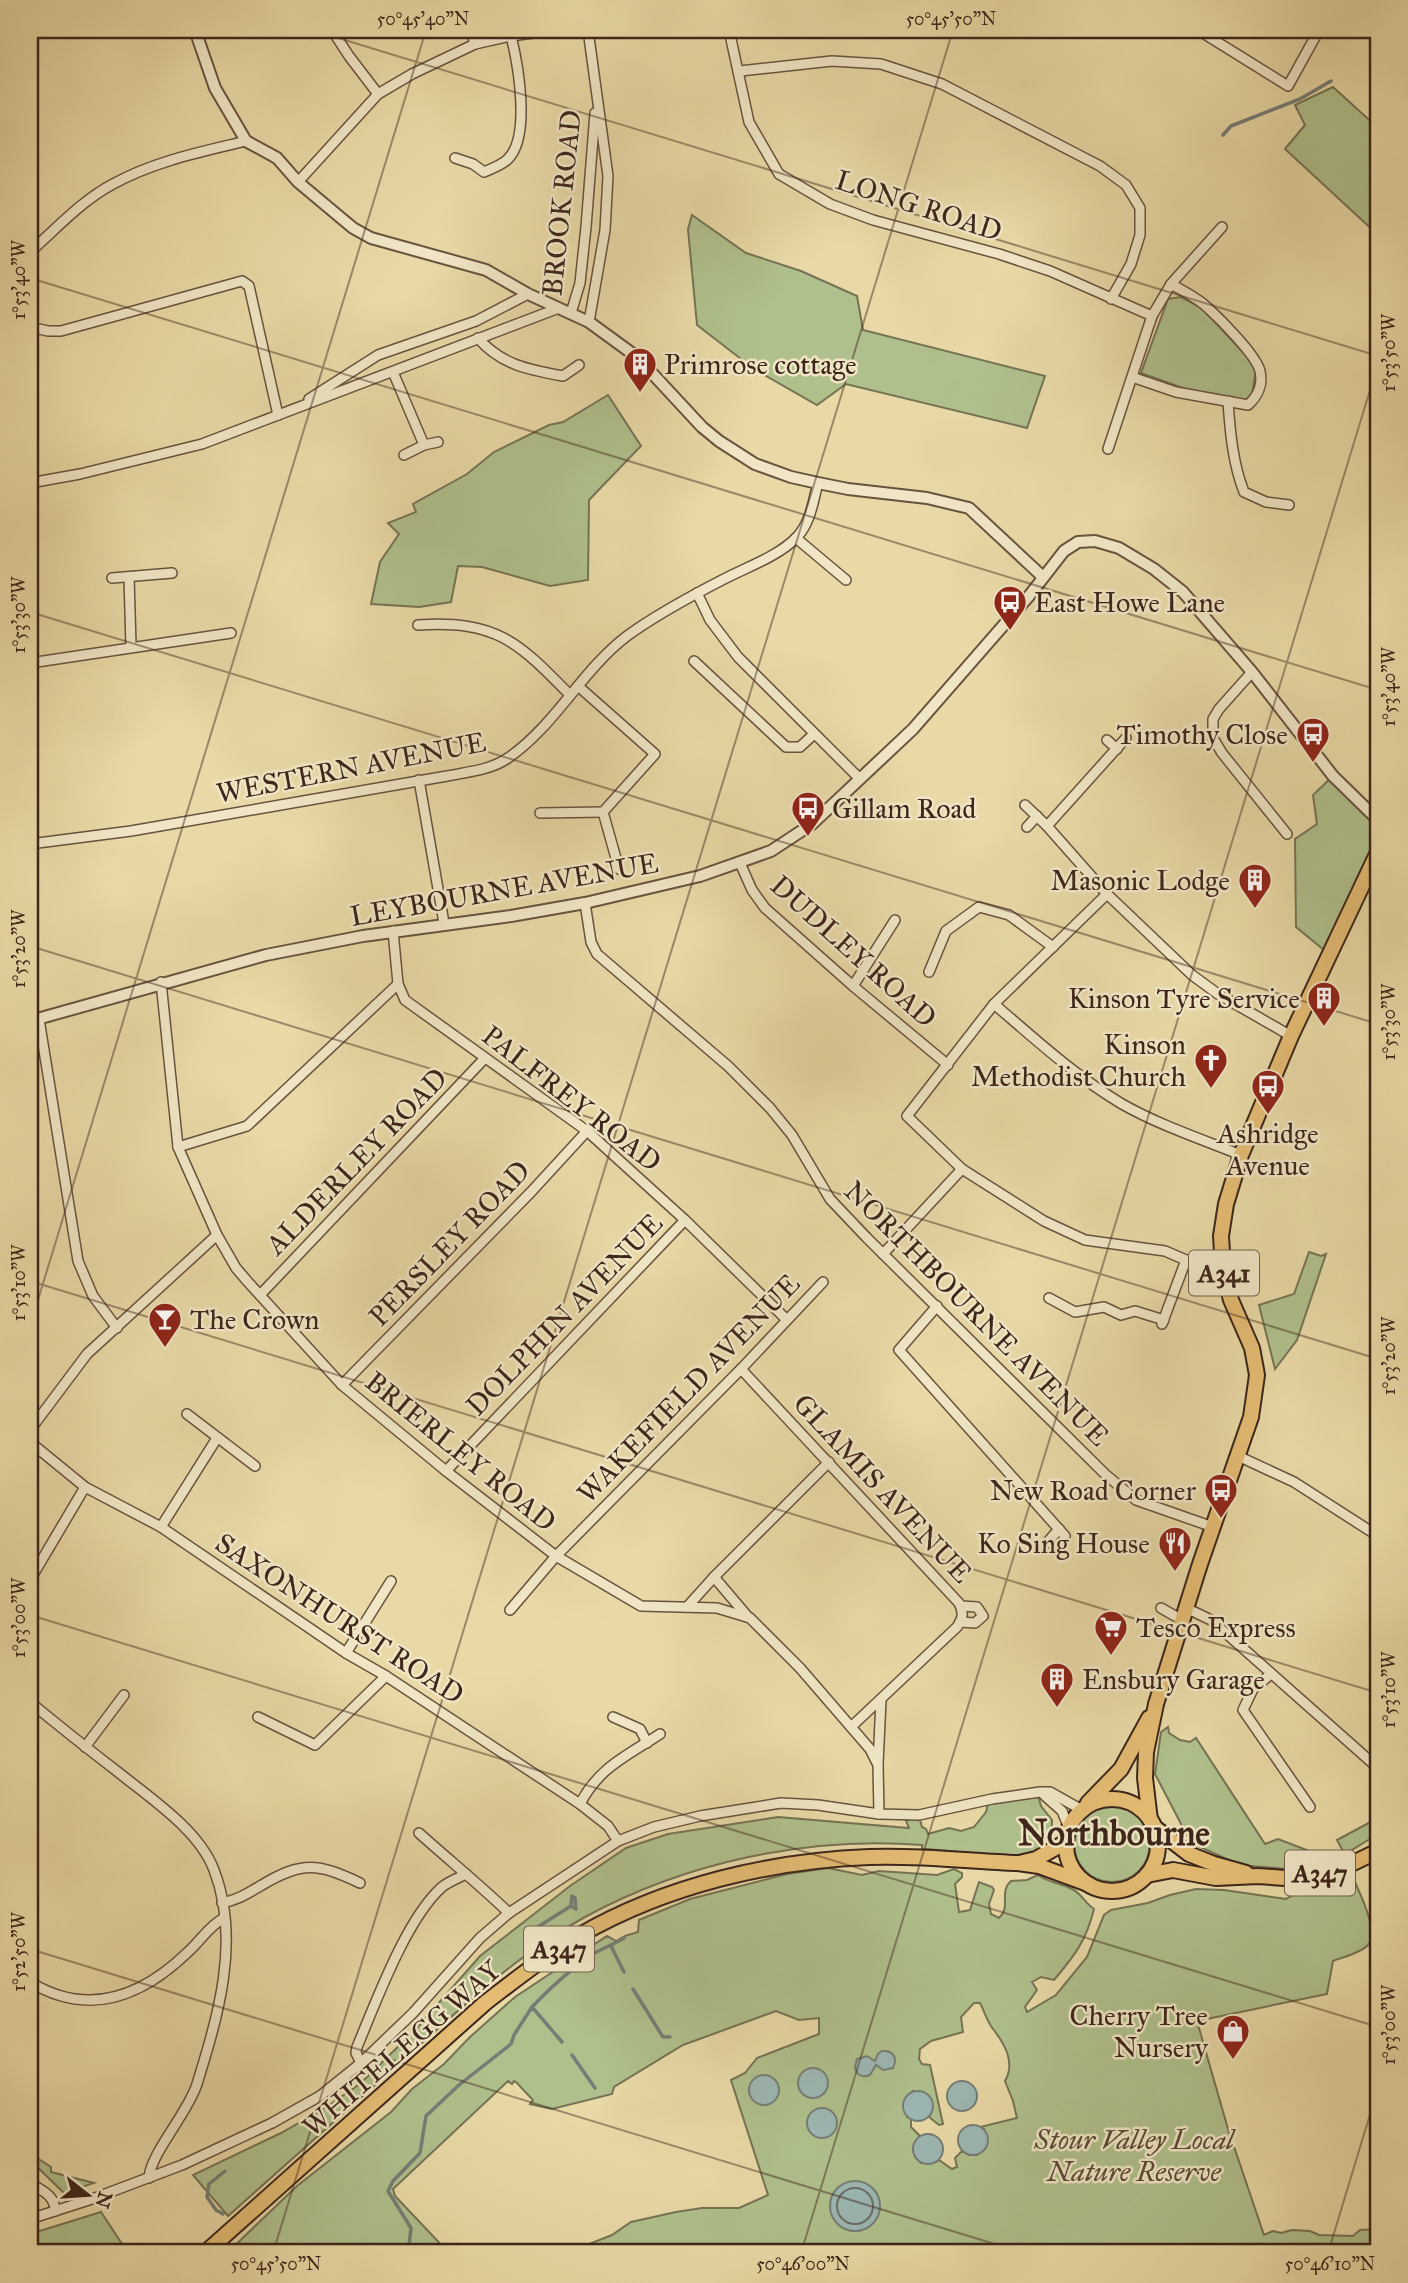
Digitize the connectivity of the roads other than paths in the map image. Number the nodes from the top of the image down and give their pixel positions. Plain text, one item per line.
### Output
1 (195, 30) edge
2 (332, 30) edge
3 (471, 30) edge
4 (555, 30) edge
5 (589, 30) edge
6 (729, 30) edge
7 (1198, 30) edge
8 (1319, 30) edge
9 (511, 36) junction
10 (475, 44) junction
11 (740, 71) junction
12 (377, 94) junction
13 (596, 98) junction
14 (246, 141) junction
15 (455, 158) dead end
16 (298, 183) junction
17 (1222, 227) dead end
18 (30, 253) edge
19 (1171, 284) junction
20 (528, 294) junction
21 (1111, 299) junction
22 (559, 308) junction
23 (571, 313) junction
24 (1152, 316) junction
25 (589, 322) junction
26 (30, 327) edge
27 (478, 338) junction
28 (579, 365) dead end
29 (393, 372) junction
30 (1132, 377) junction
31 (1228, 401) junction
32 (293, 410) junction
33 (278, 415) junction
34 (438, 442) dead end
35 (424, 445) junction
36 (1108, 449) dead end
37 (404, 455) dead end
38 (30, 483) edge
39 (818, 483) junction
40 (1289, 505) dead end
41 (796, 538) junction
42 (172, 573) dead end
43 (130, 577) junction
44 (1043, 577) junction
45 (112, 578) dead end
46 (846, 580) dead end
47 (697, 593) junction
48 (418, 625) dead end
49 (232, 633) dead end
50 (131, 646) junction
51 (694, 661) dead end
52 (30, 663) edge
53 (1252, 672) junction
54 (578, 687) junction
55 (570, 695) junction
56 (814, 734) junction
57 (1126, 738) dead end
58 (1107, 740) dead end
59 (1117, 749) junction
60 (860, 779) junction
61 (419, 780) junction
62 (1025, 805) dead end
63 (603, 812) junction
64 (540, 813) dead end
65 (1037, 816) junction
66 (1378, 820) edge
67 (1047, 826) junction
68 (1027, 827) dead end
69 (1287, 834) dead end
70 (30, 844) edge
71 (1378, 852) edge
72 (740, 863) junction
73 (619, 869) dead end
74 (1107, 894) junction
75 (585, 903) junction
76 (895, 920) dead end
77 (444, 923) junction
78 (393, 931) junction
79 (1053, 947) junction
80 (929, 972) dead end
81 (161, 982) junction
82 (398, 984) junction
83 (853, 986) junction
84 (994, 1004) junction
85 (34, 1020) edge
86 (1292, 1036) junction
87 (485, 1058) junction
88 (948, 1065) junction
89 (587, 1131) junction
90 (178, 1147) junction
91 (1241, 1155) junction
92 (961, 1169) junction
93 (685, 1220) junction
94 (217, 1235) junction
95 (883, 1254) junction
96 (1186, 1260) junction
97 (1223, 1269) junction
98 (822, 1282) dead end
99 (1377, 1282) edge
100 (260, 1296) junction
101 (1378, 1297) edge
102 (1049, 1298) dead end
103 (937, 1306) junction
104 (786, 1319) junction
105 (117, 1328) junction
106 (741, 1369) junction
107 (342, 1385) junction
108 (187, 1414) dead end
109 (30, 1430) edge
110 (217, 1438) junction
111 (30, 1442) edge
112 (1238, 1456) junction
113 (830, 1462) junction
114 (255, 1466) dead end
115 (446, 1471) junction
116 (86, 1487) junction
117 (161, 1527) junction
118 (1213, 1527) junction
119 (1378, 1536) edge
120 (1047, 1543) dead end
121 (556, 1556) junction
122 (714, 1577) junction
123 (30, 1580) edge
124 (391, 1581) dead end
125 (961, 1606) junction
126 (687, 1607) junction
127 (1161, 1608) dead end
128 (510, 1610) dead end
129 (1184, 1614) junction
130 (750, 1618) junction
131 (960, 1622) junction
132 (346, 1653) junction
133 (1271, 1674) junction
134 (386, 1676) junction
135 (124, 1695) dead end
136 (881, 1700) junction
137 (30, 1702) edge
138 (1156, 1704) junction
139 (258, 1717) dead end
140 (613, 1717) dead end
141 (850, 1727) junction
142 (660, 1734) dead end
143 (647, 1743) junction
144 (85, 1747) junction
145 (878, 1765) junction
146 (1378, 1768) edge
147 (1040, 1792) junction
148 (580, 1804) junction
149 (1310, 1807) dead end
150 (1084, 1808) junction
151 (879, 1814) junction
152 (1152, 1824) junction
153 (419, 1833) dead end
154 (1068, 1835) junction
155 (618, 1840) junction
156 (1378, 1851) edge
157 (1018, 1863) junction
158 (466, 1874) junction
159 (1147, 1875) junction
160 (1258, 1877) junction
161 (360, 1883) dead end
162 (1088, 1884) junction
163 (222, 1903) junction
164 (509, 1913) junction
165 (224, 1918) junction
166 (30, 1982) edge
167 (361, 2063) junction
168 (149, 2178) junction
169 (30, 2183) edge
170 (55, 2211) junction
171 (30, 2219) edge
172 (205, 2253) edge

1 - 14 street
2 - 12 street
3 - 10 street
4 - 9 street
5 - 13 street, BROOK ROAD
6 - 11 street, LONG ROAD
7 - 8 street
9 - 10 street
9 - 15 street
10 - 12 street
11 - 21 street, LONG ROAD
11 - 21 street
12 - 16 street
13 - 23 street, BROOK ROAD
13 - 25 street, BROOK ROAD
14 - 16 street
14 - 18 street
16 - 20 street
17 - 19 street
19 - 24 street
19 - 31 street
20 - 22 street
20 - 32 street
21 - 24 street, LONG ROAD
22 - 23 street
22 - 27 street
23 - 25 street
24 - 30 street
25 - 39 street
26 - 33 street
27 - 28 street
27 - 29 street
29 - 32 street
29 - 35 street
30 - 31 street
30 - 36 street
31 - 40 street
32 - 33 street
33 - 38 street
34 - 35 street
35 - 37 street
39 - 41 street, WESTERN AVENUE
39 - 44 street
41 - 46 street
41 - 47 street, WESTERN AVENUE
42 - 43 street
43 - 45 street
43 - 50 street
44 - 53 street
44 - 60 street, LEYBOURNE AVENUE
47 - 54 street, WESTERN AVENUE
47 - 56 street
48 - 55 street
49 - 50 street
50 - 52 street
51 - 56 street
53 - 66 street
53 - 69 street
54 - 55 street, WESTERN AVENUE
54 - 63 street
55 - 61 street, WESTERN AVENUE
56 - 60 street
57 - 59 street
58 - 59 street
59 - 67 street
60 - 72 street, LEYBOURNE AVENUE
61 - 70 street, WESTERN AVENUE
61 - 77 street
62 - 65 street
63 - 64 street
63 - 73 street
65 - 67 street
65 - 68 street
67 - 74 street
71 - 86 main road, A341
72 - 75 street, LEYBOURNE AVENUE
72 - 83 street, DUDLEY ROAD
74 - 79 street
74 - 86 street
75 - 77 street, LEYBOURNE AVENUE
75 - 95 street, NORTHBOURNE AVENUE
76 - 83 street
77 - 78 street, LEYBOURNE AVENUE
78 - 81 street, LEYBOURNE AVENUE
78 - 82 street
79 - 80 street
79 - 84 street
81 - 85 street, LEYBOURNE AVENUE
81 - 90 street, BRIERLEY ROAD
82 - 87 street, PALFREY ROAD
82 - 90 street
83 - 88 street, DUDLEY ROAD
84 - 88 street
84 - 91 street
85 - 105 street
86 - 91 main road, A341
87 - 89 street, PALFREY ROAD
87 - 100 street, ALDERLEY ROAD
88 - 92 street
89 - 93 street, PALFREY ROAD
89 - 107 street, PERSLEY ROAD
90 - 94 street, BRIERLEY ROAD
91 - 97 main road, A341
92 - 95 street
92 - 96 street
93 - 104 street, PALFREY ROAD
93 - 115 street, DOLPHIN AVENUE
94 - 100 street, BRIERLEY ROAD
94 - 105 street
95 - 103 street, NORTHBOURNE AVENUE
96 - 97 street
96 - 102 street
97 - 112 main road, A341
98 - 104 street, WAKEFIELD AVENUE
99 - 101 street
100 - 107 street, BRIERLEY ROAD
103 - 118 street, NORTHBOURNE AVENUE
103 - 120 street
104 - 106 street, WAKEFIELD AVENUE
105 - 109 street
106 - 113 street, GLAMIS AVENUE
106 - 121 street, WAKEFIELD AVENUE
107 - 115 street, BRIERLEY ROAD
108 - 110 street
110 - 114 street
110 - 117 street
111 - 116 street, SAXONHURST ROAD
112 - 118 main road, A341
112 - 119 street
113 - 122 street
113 - 125 street, GLAMIS AVENUE
115 - 121 street, BRIERLEY ROAD
116 - 117 street, SAXONHURST ROAD
116 - 123 street
117 - 132 street, SAXONHURST ROAD
118 - 129 main road, A341
121 - 126 street, BRIERLEY ROAD
121 - 128 street, WAKEFIELD AVENUE
122 - 126 street
122 - 130 street
124 - 132 street
125 - 131 street, GLAMIS AVENUE
125 - 131 street
126 - 130 street, BRIERLEY ROAD
127 - 129 street
129 - 133 street
129 - 138 main road, A341
130 - 141 street, BRIERLEY ROAD
131 - 136 street, GLAMIS AVENUE
132 - 134 street, SAXONHURST ROAD
133 - 146 street
133 - 149 street
134 - 139 street
134 - 148 street, SAXONHURST ROAD
135 - 144 street
136 - 141 street, GLAMIS AVENUE
136 - 145 street
137 - 144 street
138 - 150 main road, A341
138 - 152 main road, A341
140 - 143 street
141 - 145 street, BRIERLEY ROAD
142 - 143 street
143 - 148 street
144 - 163 street
145 - 151 street
147 - 150 street
147 - 151 street
147 - 154 street
148 - 155 street, SAXONHURST ROAD
150 - 152 main road
150 - 154 main road
151 - 155 street
152 - 159 main road
152 - 160 main road, A347
153 - 158 street
154 - 157 main road, WHITELEGG WAY / A347
154 - 162 main road
155 - 164 street
156 - 160 main road, A347
157 - 162 main road, WHITELEGG WAY / A347
157 - 172 main road, WHITELEGG WAY / A347
158 - 164 street
158 - 167 street
159 - 160 main road, A347
159 - 162 main road
161 - 163 street
163 - 165 street
164 - 167 street
165 - 166 street
165 - 168 street
167 - 168 street
168 - 170 street
169 - 170 street
170 - 171 street

